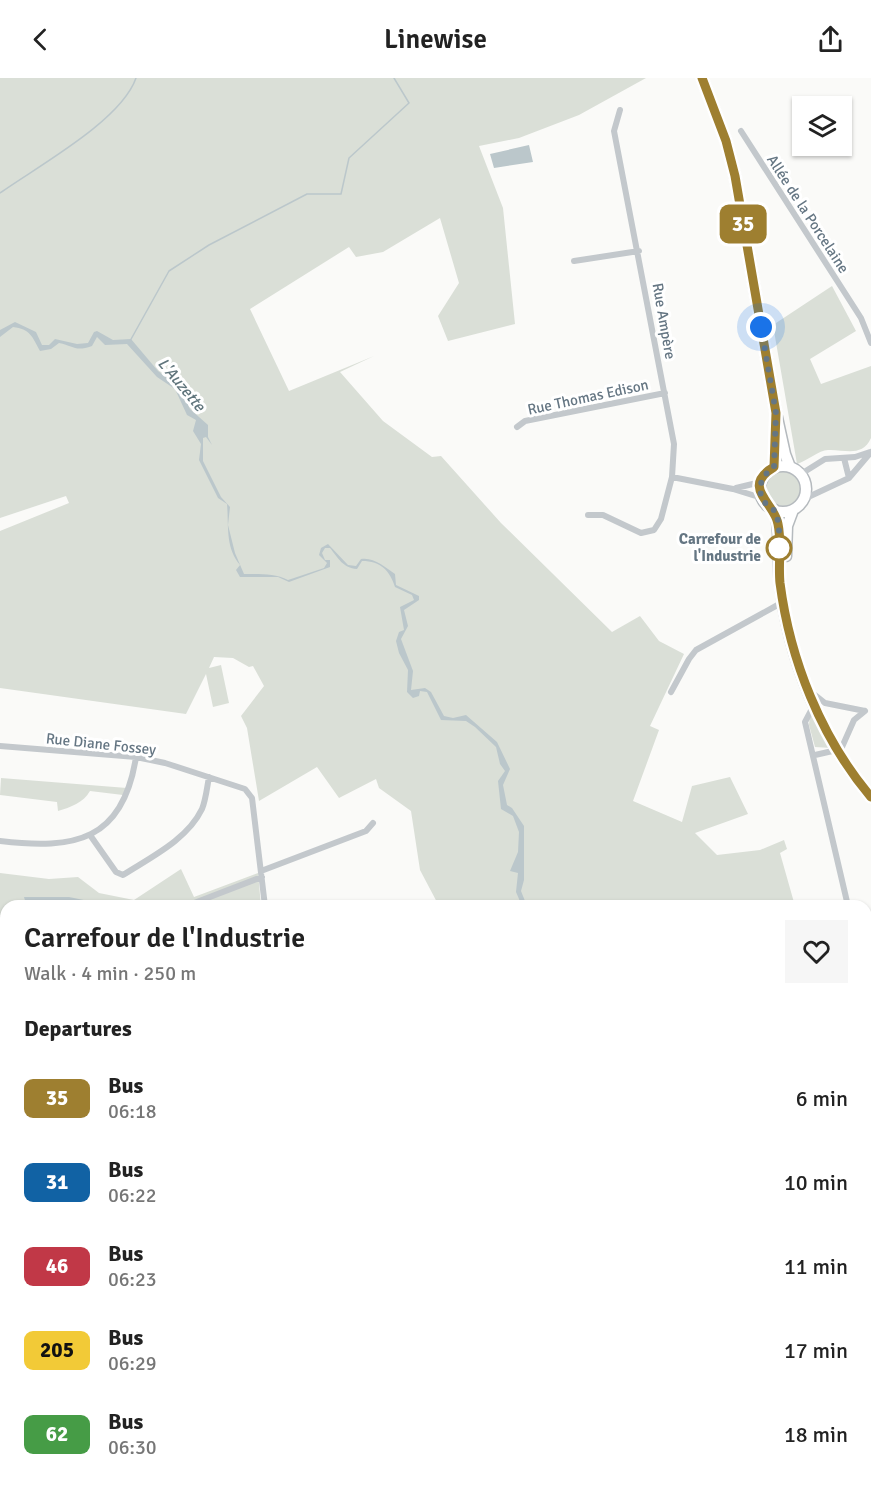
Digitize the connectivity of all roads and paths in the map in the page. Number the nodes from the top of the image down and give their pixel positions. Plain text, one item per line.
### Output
1 (702, 78) edge
2 (620, 110) dead end
3 (741, 131) dead end
4 (639, 251) junction
5 (574, 261) dead end
6 (871, 343) edge
7 (665, 393) junction
8 (776, 413) junction
9 (517, 427) dead end
10 (871, 452) edge
11 (844, 458) junction
12 (774, 467) junction
13 (790, 467) junction
14 (801, 474) junction
15 (672, 477) junction
16 (849, 478) junction
17 (761, 482) junction
18 (733, 489) junction
19 (762, 498) junction
20 (804, 499) junction
21 (775, 510) junction
22 (793, 510) junction
23 (588, 515) dead end
24 (783, 602) junction
25 (671, 692) dead end
26 (815, 700) junction
27 (0, 746) edge
28 (840, 749) junction
29 (815, 755) junction
30 (136, 757) junction
31 (209, 777) junction
32 (871, 787) edge
33 (871, 797) edge
34 (373, 823) dead end
35 (90, 835) junction
36 (0, 841) edge
37 (261, 874) junction
38 (210, 897) junction
39 (202, 900) edge
40 (211, 900) edge
41 (264, 900) edge
42 (847, 900) edge

1 - 8 main road
2 - 4 street, Rue Ampère
3 - 6 street, Allée de la Porcelaine
4 - 5 street
4 - 7 street, Rue Ampère
7 - 9 street, Rue Thomas Edison
7 - 15 street, Rue Ampère
8 - 12 main road
8 - 13 main road
10 - 11 street
10 - 16 street
11 - 14 street
11 - 16 street
12 - 13 main road
12 - 17 main road
13 - 14 main road
14 - 20 main road
15 - 18 street
15 - 23 street, Rue Ampère
16 - 20 street
17 - 18 street
17 - 19 main road
18 - 19 street
19 - 21 main road
20 - 22 main road
21 - 22 main road
21 - 24 main road
22 - 26 main road
24 - 25 street
24 - 26 main road
26 - 28 main road
26 - 28 street
26 - 29 street
27 - 30 street, Rue Diane Fossey
28 - 29 street
28 - 32 main road
28 - 33 main road
29 - 42 street
30 - 31 street, Rue Diane Fossey
30 - 35 street
31 - 35 street
31 - 37 street, Rue Diane Fossey
34 - 37 street
35 - 36 street
37 - 38 street
37 - 41 street
38 - 39 street
38 - 40 street

